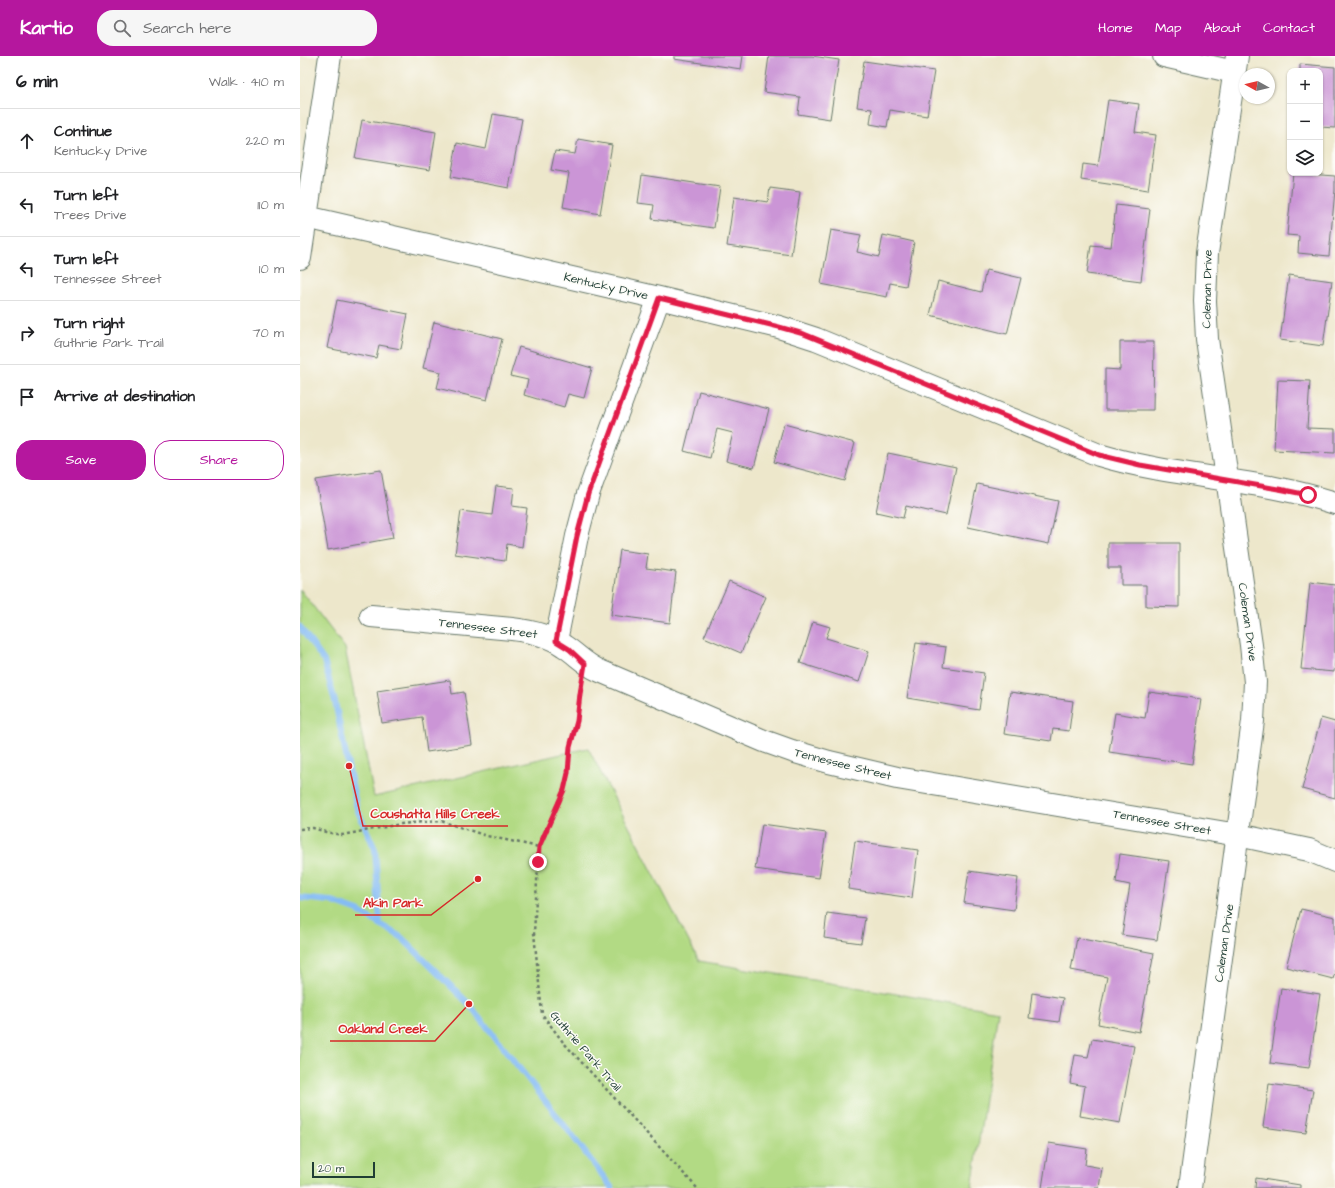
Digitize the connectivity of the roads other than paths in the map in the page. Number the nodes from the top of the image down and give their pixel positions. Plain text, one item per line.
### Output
1 (330, 56) edge
2 (1164, 56) edge
3 (1235, 64) edge
4 (306, 217) junction
5 (300, 258) edge
6 (659, 298) junction
7 (1228, 481) junction
8 (1335, 503) edge
9 (371, 616) dead end
10 (556, 641) junction
11 (1238, 835) junction
12 (1335, 860) edge
13 (1190, 1188) edge

1 - 4 street
2 - 3 street
3 - 7 street, Coleman Drive
4 - 5 street
4 - 6 street, Kentucky Drive
6 - 7 street, Kentucky Drive
6 - 10 street
7 - 8 street, Kentucky Drive
7 - 11 street, Coleman Drive
9 - 10 street, Tennessee Street
10 - 11 street, Tennessee Street
11 - 12 street, Tennessee Street
11 - 13 street, Coleman Drive

